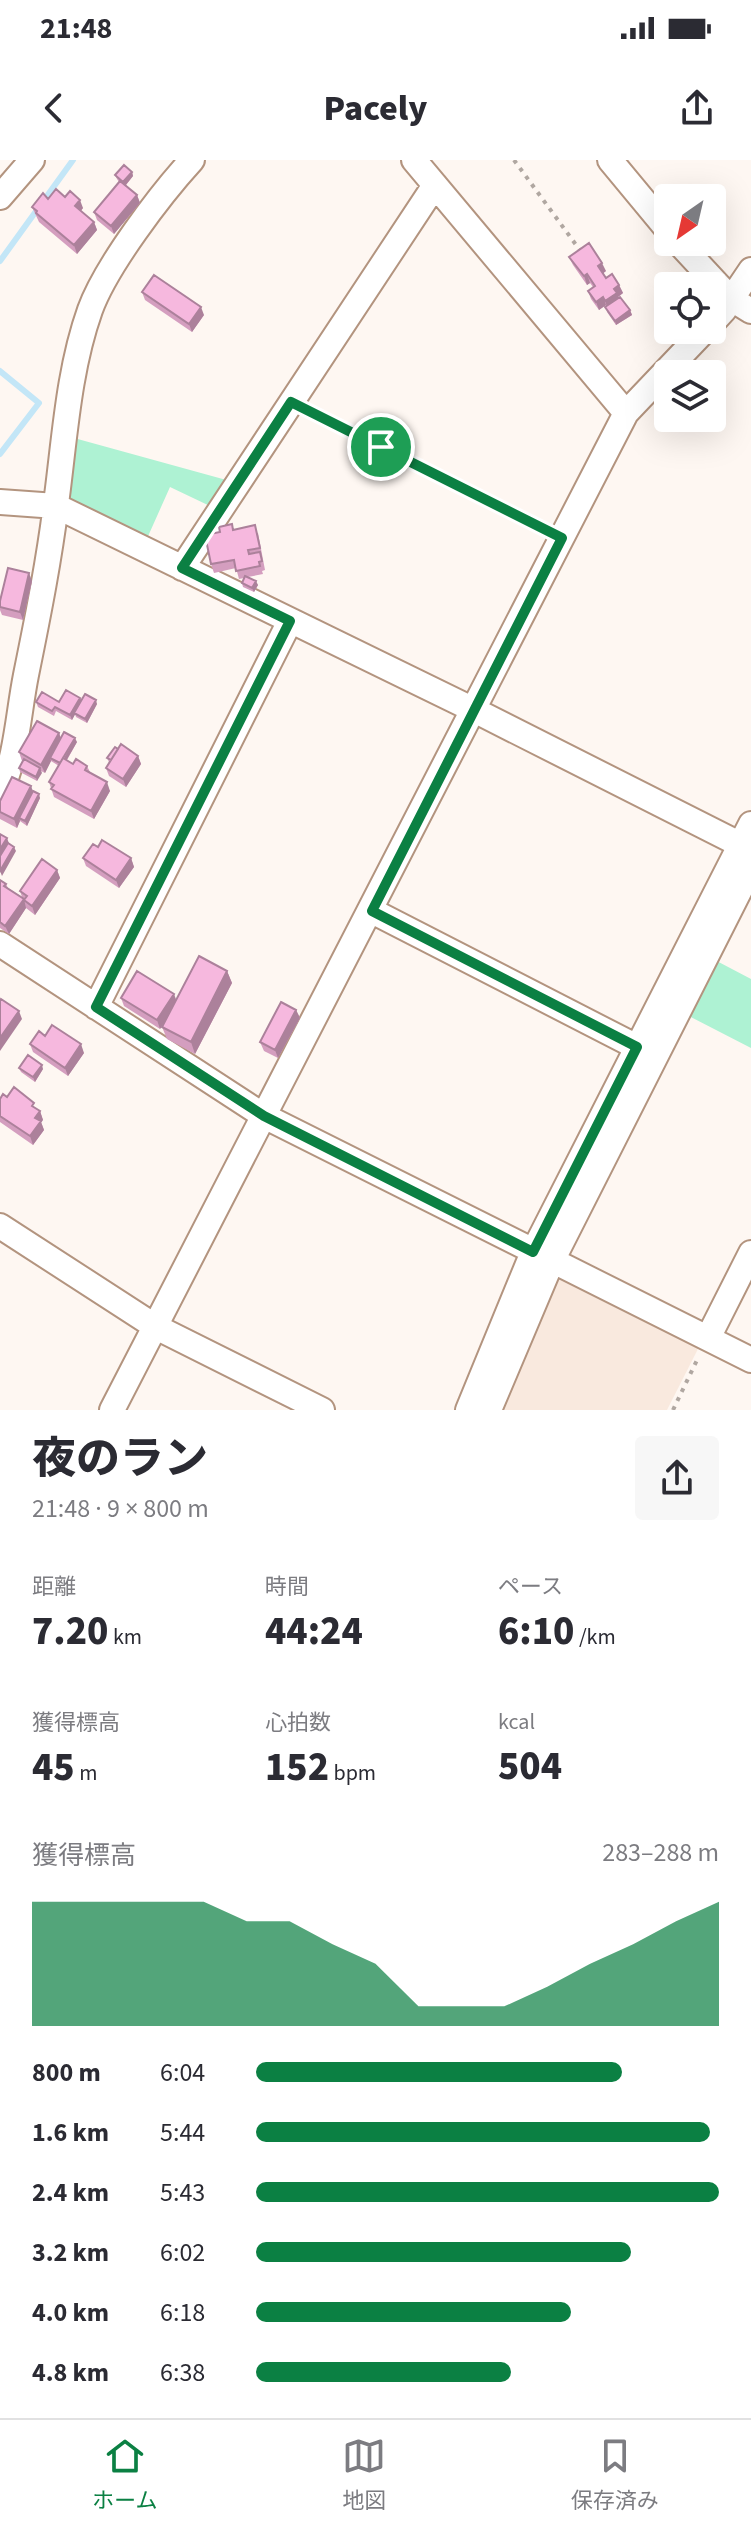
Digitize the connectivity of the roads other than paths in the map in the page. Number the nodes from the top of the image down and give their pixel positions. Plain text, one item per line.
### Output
1 (32, 160) edge
2 (414, 160) edge
3 (610, 160) edge
4 (180, 164) edge
5 (435, 185) junction
6 (0, 197) edge
7 (654, 213) edge
8 (691, 256) edge
9 (751, 270) edge
10 (730, 298) junction
11 (726, 306) edge
12 (751, 311) edge
13 (692, 344) edge
14 (626, 413) junction
15 (0, 502) edge
16 (56, 506) junction
17 (182, 568) junction
18 (290, 621) junction
19 (474, 710) junction
20 (0, 793) edge
21 (747, 839) edge
22 (751, 868) edge
23 (372, 911) junction
24 (0, 944) edge
25 (96, 1007) junction
26 (637, 1047) junction
27 (264, 1116) junction
28 (0, 1226) edge
29 (751, 1253) edge
30 (542, 1257) junction
31 (156, 1327) junction
32 (708, 1338) junction
33 (751, 1360) edge
34 (112, 1410) edge
35 (322, 1410) edge
36 (468, 1410) edge
37 (489, 1410) edge

1 - 6 street
2 - 5 street
3 - 7 street
4 - 16 street
5 - 14 street
5 - 17 street
8 - 10 street
9 - 10 street
10 - 11 street
10 - 12 street
13 - 14 street
14 - 19 street
15 - 16 street
16 - 17 street
16 - 20 street
17 - 18 street
18 - 19 street
18 - 25 street
19 - 21 street
19 - 23 street
21 - 26 street
22 - 30 street
23 - 26 street
23 - 27 street
24 - 25 street
25 - 27 street
26 - 30 street
27 - 30 street
27 - 31 street
28 - 31 street
29 - 32 street
30 - 32 street
30 - 36 street
30 - 37 street
31 - 34 street
31 - 35 street
32 - 33 street

